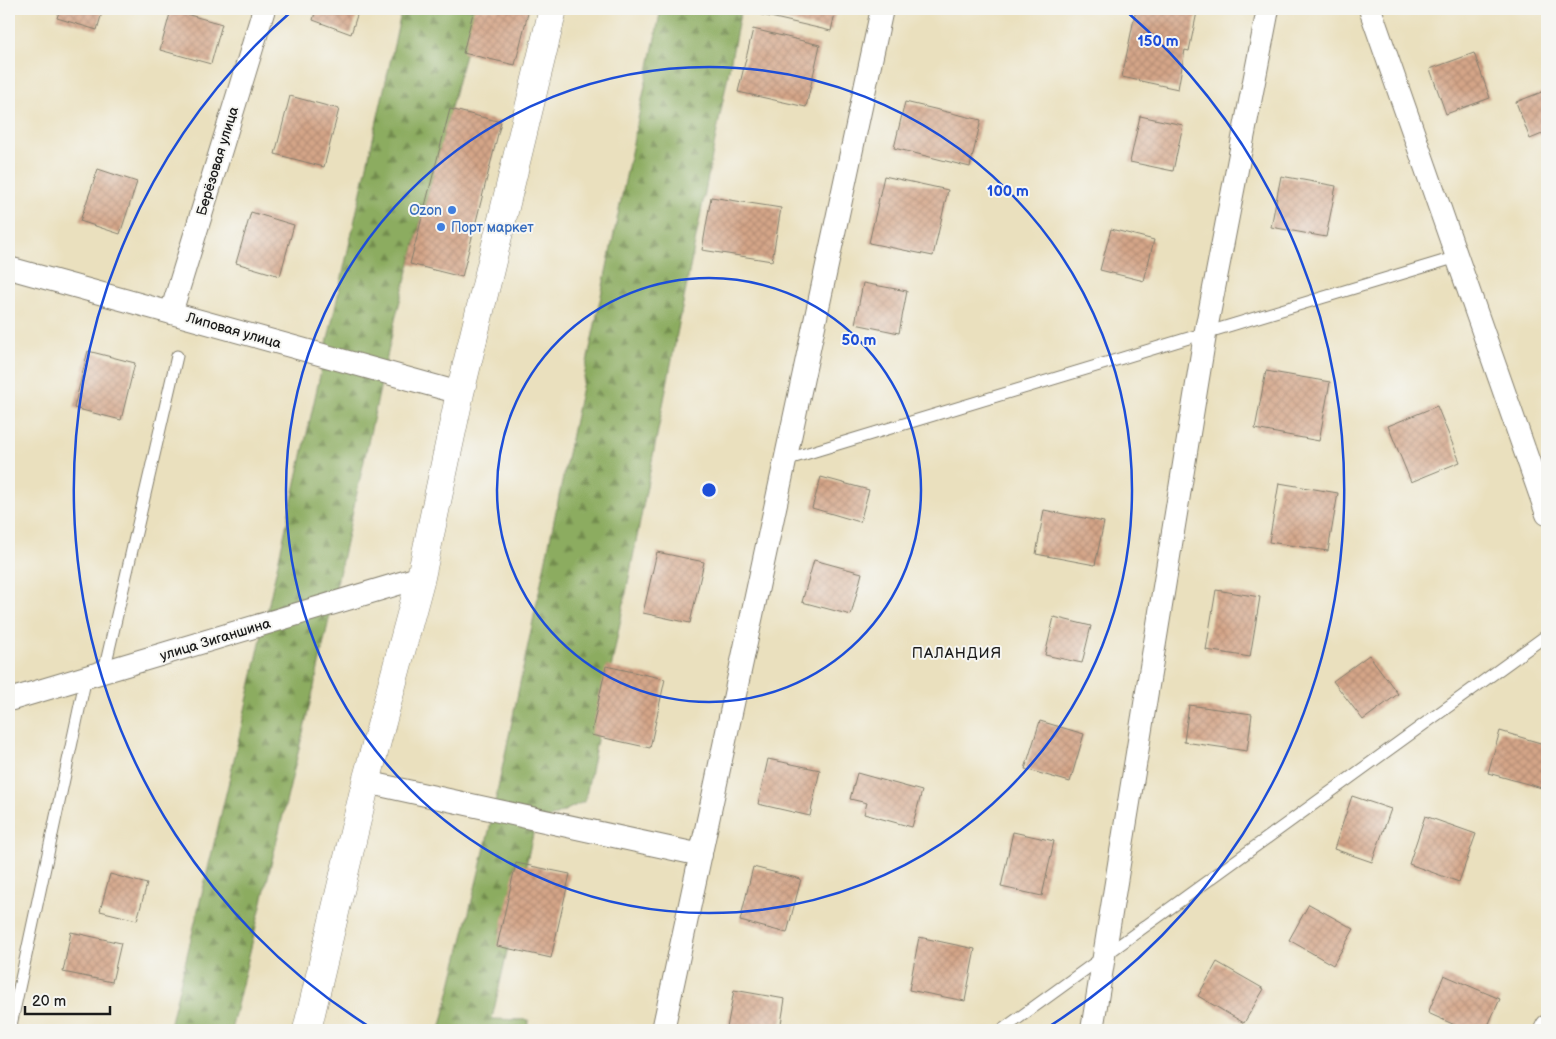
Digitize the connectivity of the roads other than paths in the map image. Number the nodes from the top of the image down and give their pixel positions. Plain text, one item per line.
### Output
1 (264, 9) edge
2 (553, 9) edge
3 (882, 9) edge
4 (1268, 9) edge
5 (1370, 9) edge
6 (1457, 257) junction
7 (9, 268) edge
8 (171, 313) junction
9 (1205, 335) junction
10 (177, 356) dead end
11 (460, 393) junction
12 (785, 460) junction
13 (1547, 514) edge
14 (421, 578) junction
15 (1547, 635) edge
16 (95, 674) junction
17 (9, 700) edge
18 (366, 782) junction
19 (701, 855) junction
20 (1104, 956) junction
21 (1547, 1026) edge
22 (10, 1030) edge
23 (307, 1030) edge
24 (664, 1030) edge
25 (1002, 1030) edge
26 (1092, 1030) edge
27 (1545, 1030) edge

1 - 8 street, Берёзовая улица
2 - 11 street
3 - 12 street
4 - 9 street
5 - 6 street
6 - 9 lane
6 - 13 street
7 - 8 street, Липовая улица
8 - 11 street, Липовая улица
9 - 12 lane
9 - 20 street
10 - 16 lane
11 - 14 street
12 - 19 street
14 - 16 street, улица Зиганшина
14 - 18 street
15 - 20 lane
16 - 17 street, улица Зиганшина
16 - 22 lane
18 - 19 street
18 - 23 street
19 - 24 street
20 - 25 lane
20 - 26 street
21 - 27 street

